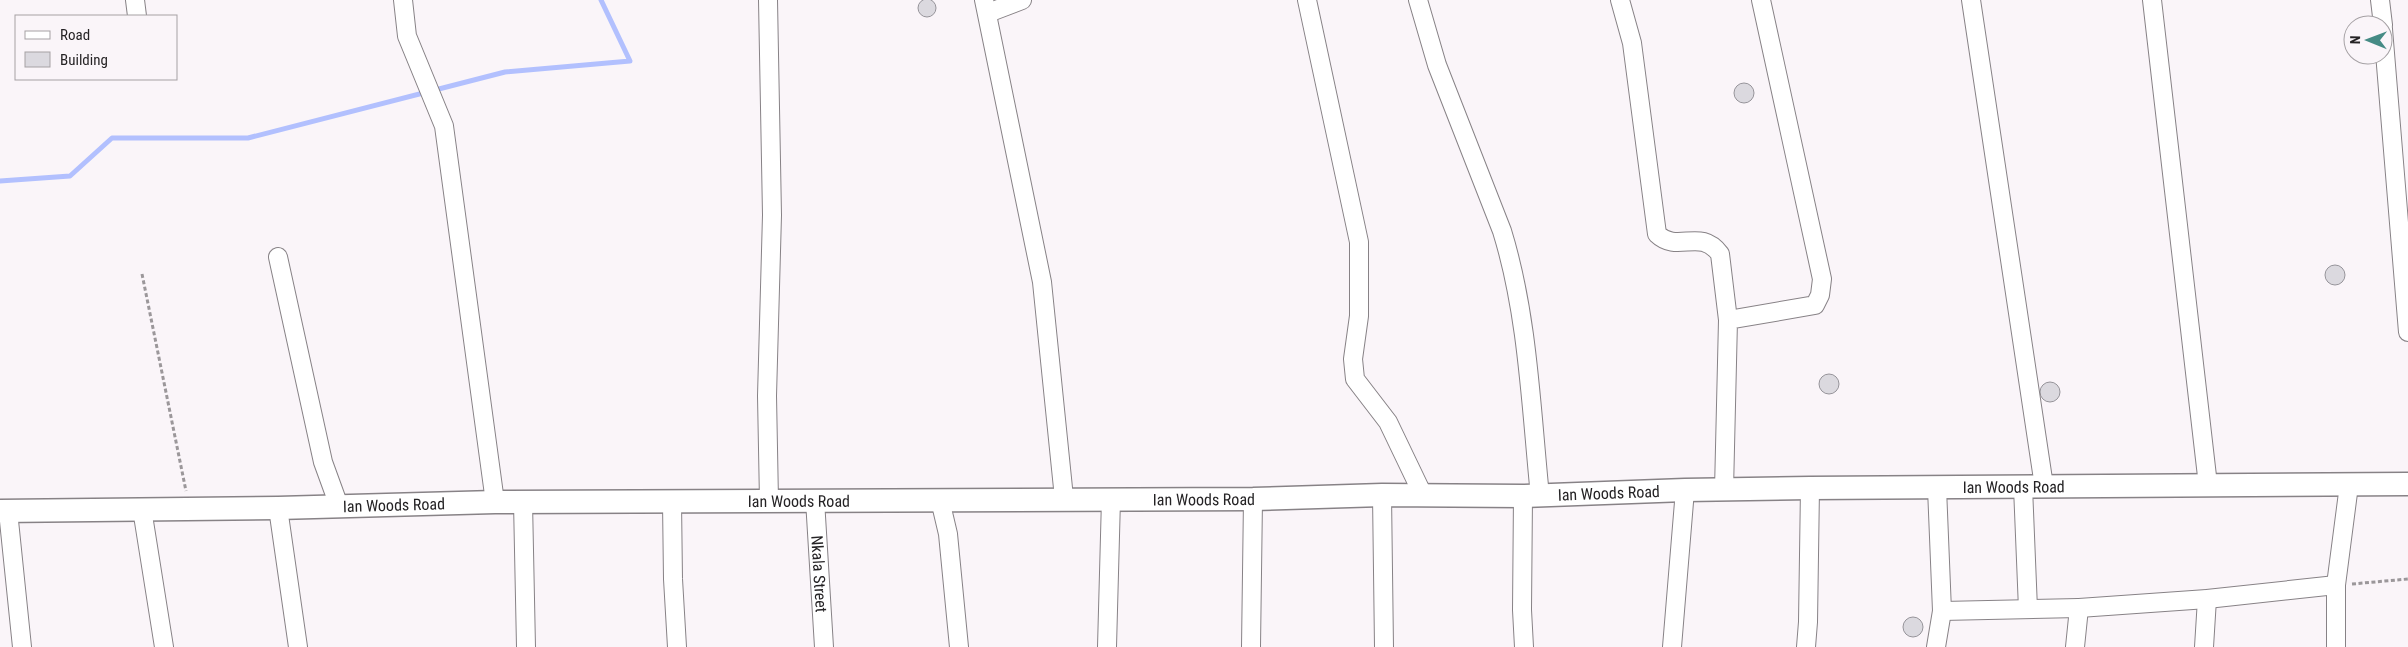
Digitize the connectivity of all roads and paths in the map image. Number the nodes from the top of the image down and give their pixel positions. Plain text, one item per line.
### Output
1 (135, 0) edge
2 (404, 0) edge
3 (768, 0) edge
4 (1022, 0) edge
5 (1307, 0) edge
6 (1418, 0) edge
7 (1620, 0) edge
8 (1761, 0) edge
9 (1971, 0) edge
10 (2152, 0) edge
11 (2380, 0) edge
12 (986, 7) edge
13 (137, 15) edge
14 (2382, 15) edge
15 (2386, 65) edge
16 (278, 257) dead end
17 (142, 274) dead end
18 (1728, 320) junction
19 (2408, 332) edge
20 (2408, 484) edge
21 (2208, 485) junction
22 (2349, 485) junction
23 (2034, 487) junction
24 (1810, 488) junction
25 (1937, 488) junction
26 (1685, 490) junction
27 (1724, 490) junction
28 (1423, 495) junction
29 (1382, 496) junction
30 (1532, 496) junction
31 (1064, 498) junction
32 (1111, 499) junction
33 (1253, 499) junction
34 (769, 500) junction
35 (815, 500) junction
36 (940, 500) junction
37 (495, 502) junction
38 (523, 502) junction
39 (672, 502) junction
40 (339, 506) junction
41 (142, 508) junction
42 (278, 508) junction
43 (189, 509) junction
44 (4, 511) edge
45 (2408, 579) edge
46 (2336, 585) junction
47 (2207, 599) junction
48 (2080, 608) junction
49 (2028, 609) junction
50 (1942, 611) junction
51 (22, 647) edge
52 (164, 647) edge
53 (298, 647) edge
54 (526, 647) edge
55 (677, 647) edge
56 (824, 647) edge
57 (959, 647) edge
58 (1107, 647) edge
59 (1251, 647) edge
60 (1384, 647) edge
61 (1524, 647) edge
62 (1672, 647) edge
63 (1806, 647) edge
64 (1936, 647) edge
65 (2075, 647) edge
66 (2204, 647) edge
67 (2336, 647) edge

1 - 13 street
2 - 37 street
3 - 34 street
4 - 12 street
5 - 28 street
6 - 30 street
7 - 18 street
8 - 18 street
9 - 23 street
10 - 21 street
11 - 14 street
12 - 31 street
15 - 19 street
16 - 40 street
17 - 43 path
18 - 27 street
20 - 22 street, Ian Woods Road
21 - 22 street, Ian Woods Road
21 - 23 street, Ian Woods Road
22 - 46 street
23 - 25 street, Ian Woods Road
23 - 49 street
24 - 25 street, Ian Woods Road
24 - 27 street, Ian Woods Road
24 - 63 street
25 - 50 street
26 - 27 street, Ian Woods Road
26 - 30 street, Ian Woods Road
26 - 62 street
28 - 29 street, Ian Woods Road
28 - 30 street, Ian Woods Road
29 - 33 street, Ian Woods Road
29 - 60 street
30 - 61 street
31 - 32 street, Ian Woods Road
31 - 36 street, Ian Woods Road
32 - 33 street, Ian Woods Road
32 - 58 street
33 - 59 street
34 - 35 street, Ian Woods Road
34 - 39 street, Ian Woods Road
35 - 36 street, Ian Woods Road
35 - 56 street, Nkala Street
36 - 57 street
37 - 38 street, Ian Woods Road
37 - 40 street, Ian Woods Road
38 - 39 street, Ian Woods Road
38 - 54 street
39 - 55 street
40 - 42 street, Ian Woods Road
41 - 43 street, Ian Woods Road
41 - 44 street, Ian Woods Road
41 - 52 street
42 - 43 street, Ian Woods Road
42 - 53 street
44 - 51 street
45 - 46 path
46 - 47 street
46 - 67 street
47 - 48 street
47 - 66 street
48 - 49 street
48 - 65 street
49 - 50 street
50 - 64 street

